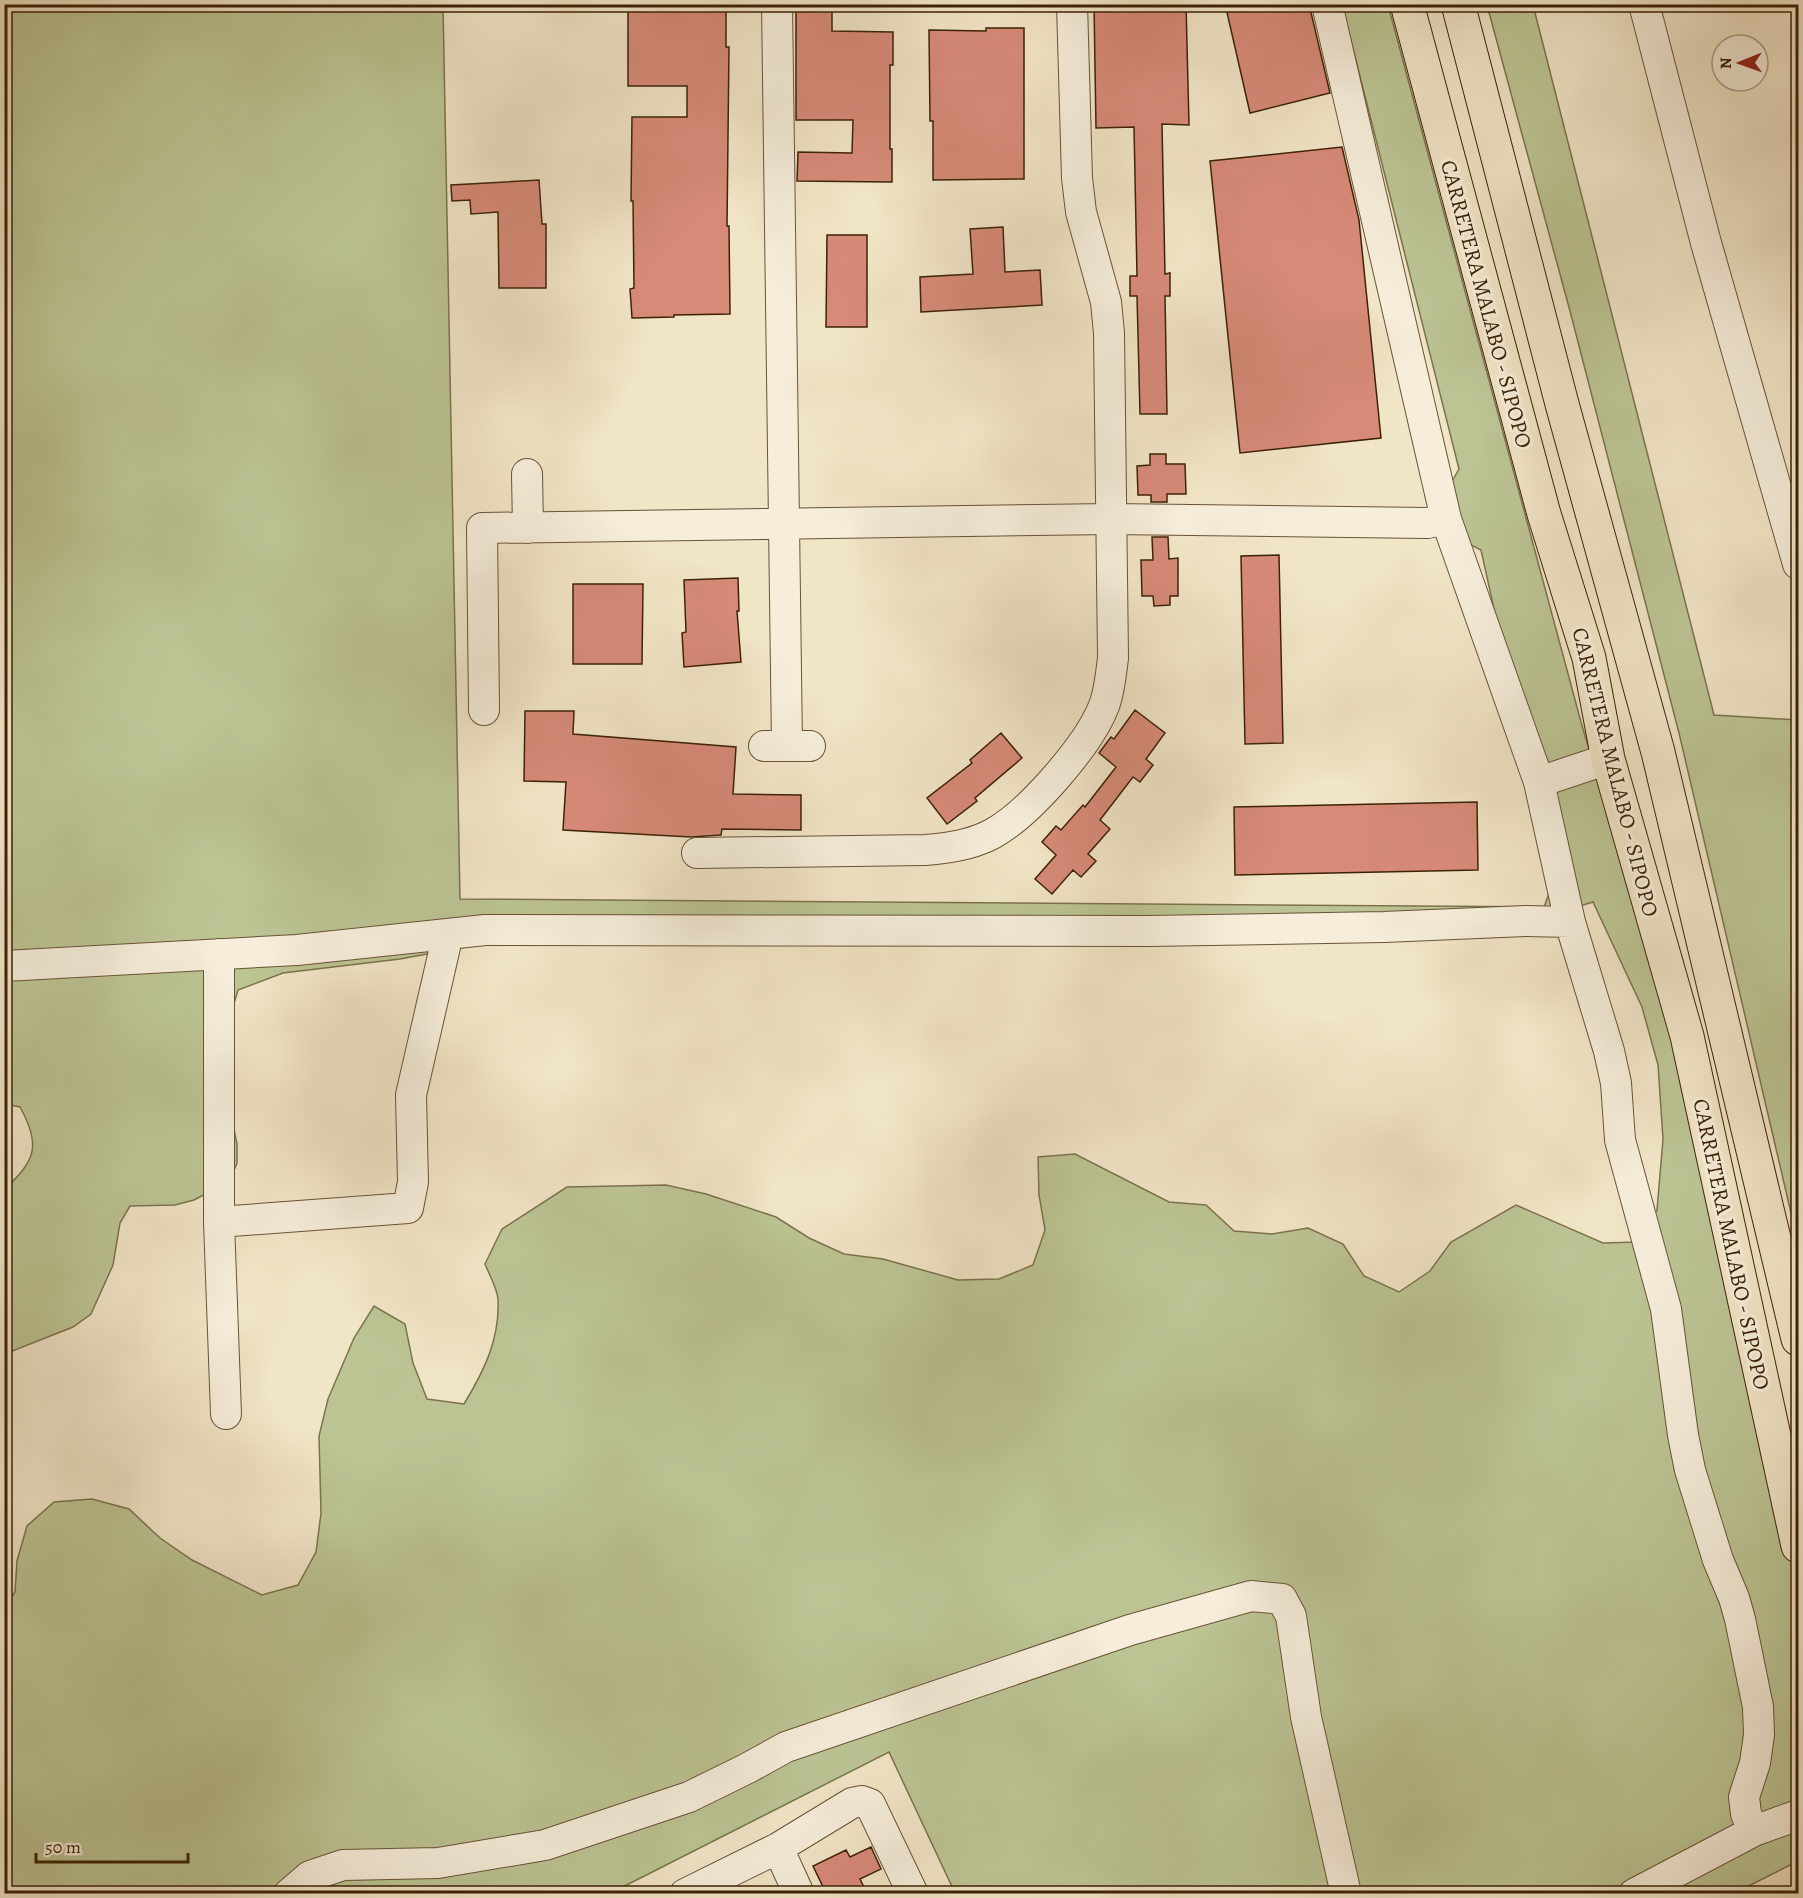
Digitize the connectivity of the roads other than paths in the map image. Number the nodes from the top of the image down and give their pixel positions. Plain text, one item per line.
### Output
1 (777, 4) edge
2 (1072, 4) edge
3 (1327, 4) edge
4 (1407, 4) edge
5 (1458, 4) edge
6 (1644, 4) edge
7 (527, 474) dead end
8 (1111, 519) junction
9 (1446, 519) junction
10 (784, 524) junction
11 (528, 528) junction
12 (1798, 564) edge
13 (484, 710) dead end
14 (787, 746) dead end
15 (1608, 759) junction
16 (1539, 782) junction
17 (698, 853) dead end
18 (1570, 922) junction
19 (448, 934) junction
20 (219, 954) junction
21 (4, 966) edge
22 (219, 1222) junction
23 (1798, 1339) edge
24 (226, 1414) dead end
25 (1798, 1546) edge
26 (1777, 1823) edge
27 (778, 1848) junction
28 (289, 1893) edge
29 (685, 1893) edge
30 (799, 1893) edge
31 (913, 1893) edge
32 (1346, 1893) edge
33 (1634, 1893) edge

1 - 10 street
2 - 8 street
3 - 9 street
4 - 15 highway, CARRETERA MALABO - SIPOPO
5 - 23 highway, CARRETERA MALABO - SIPOPO
6 - 12 street
7 - 11 street
8 - 9 street
8 - 10 street
8 - 17 street
9 - 16 street
10 - 11 street
10 - 14 street
11 - 13 street
15 - 16 street
15 - 25 highway, CARRETERA MALABO - SIPOPO
16 - 18 street
18 - 19 street
18 - 26 street
19 - 20 street
19 - 22 street
20 - 21 street
20 - 22 street
22 - 24 street
26 - 33 street
27 - 29 street
27 - 30 street
27 - 31 street
28 - 32 street

